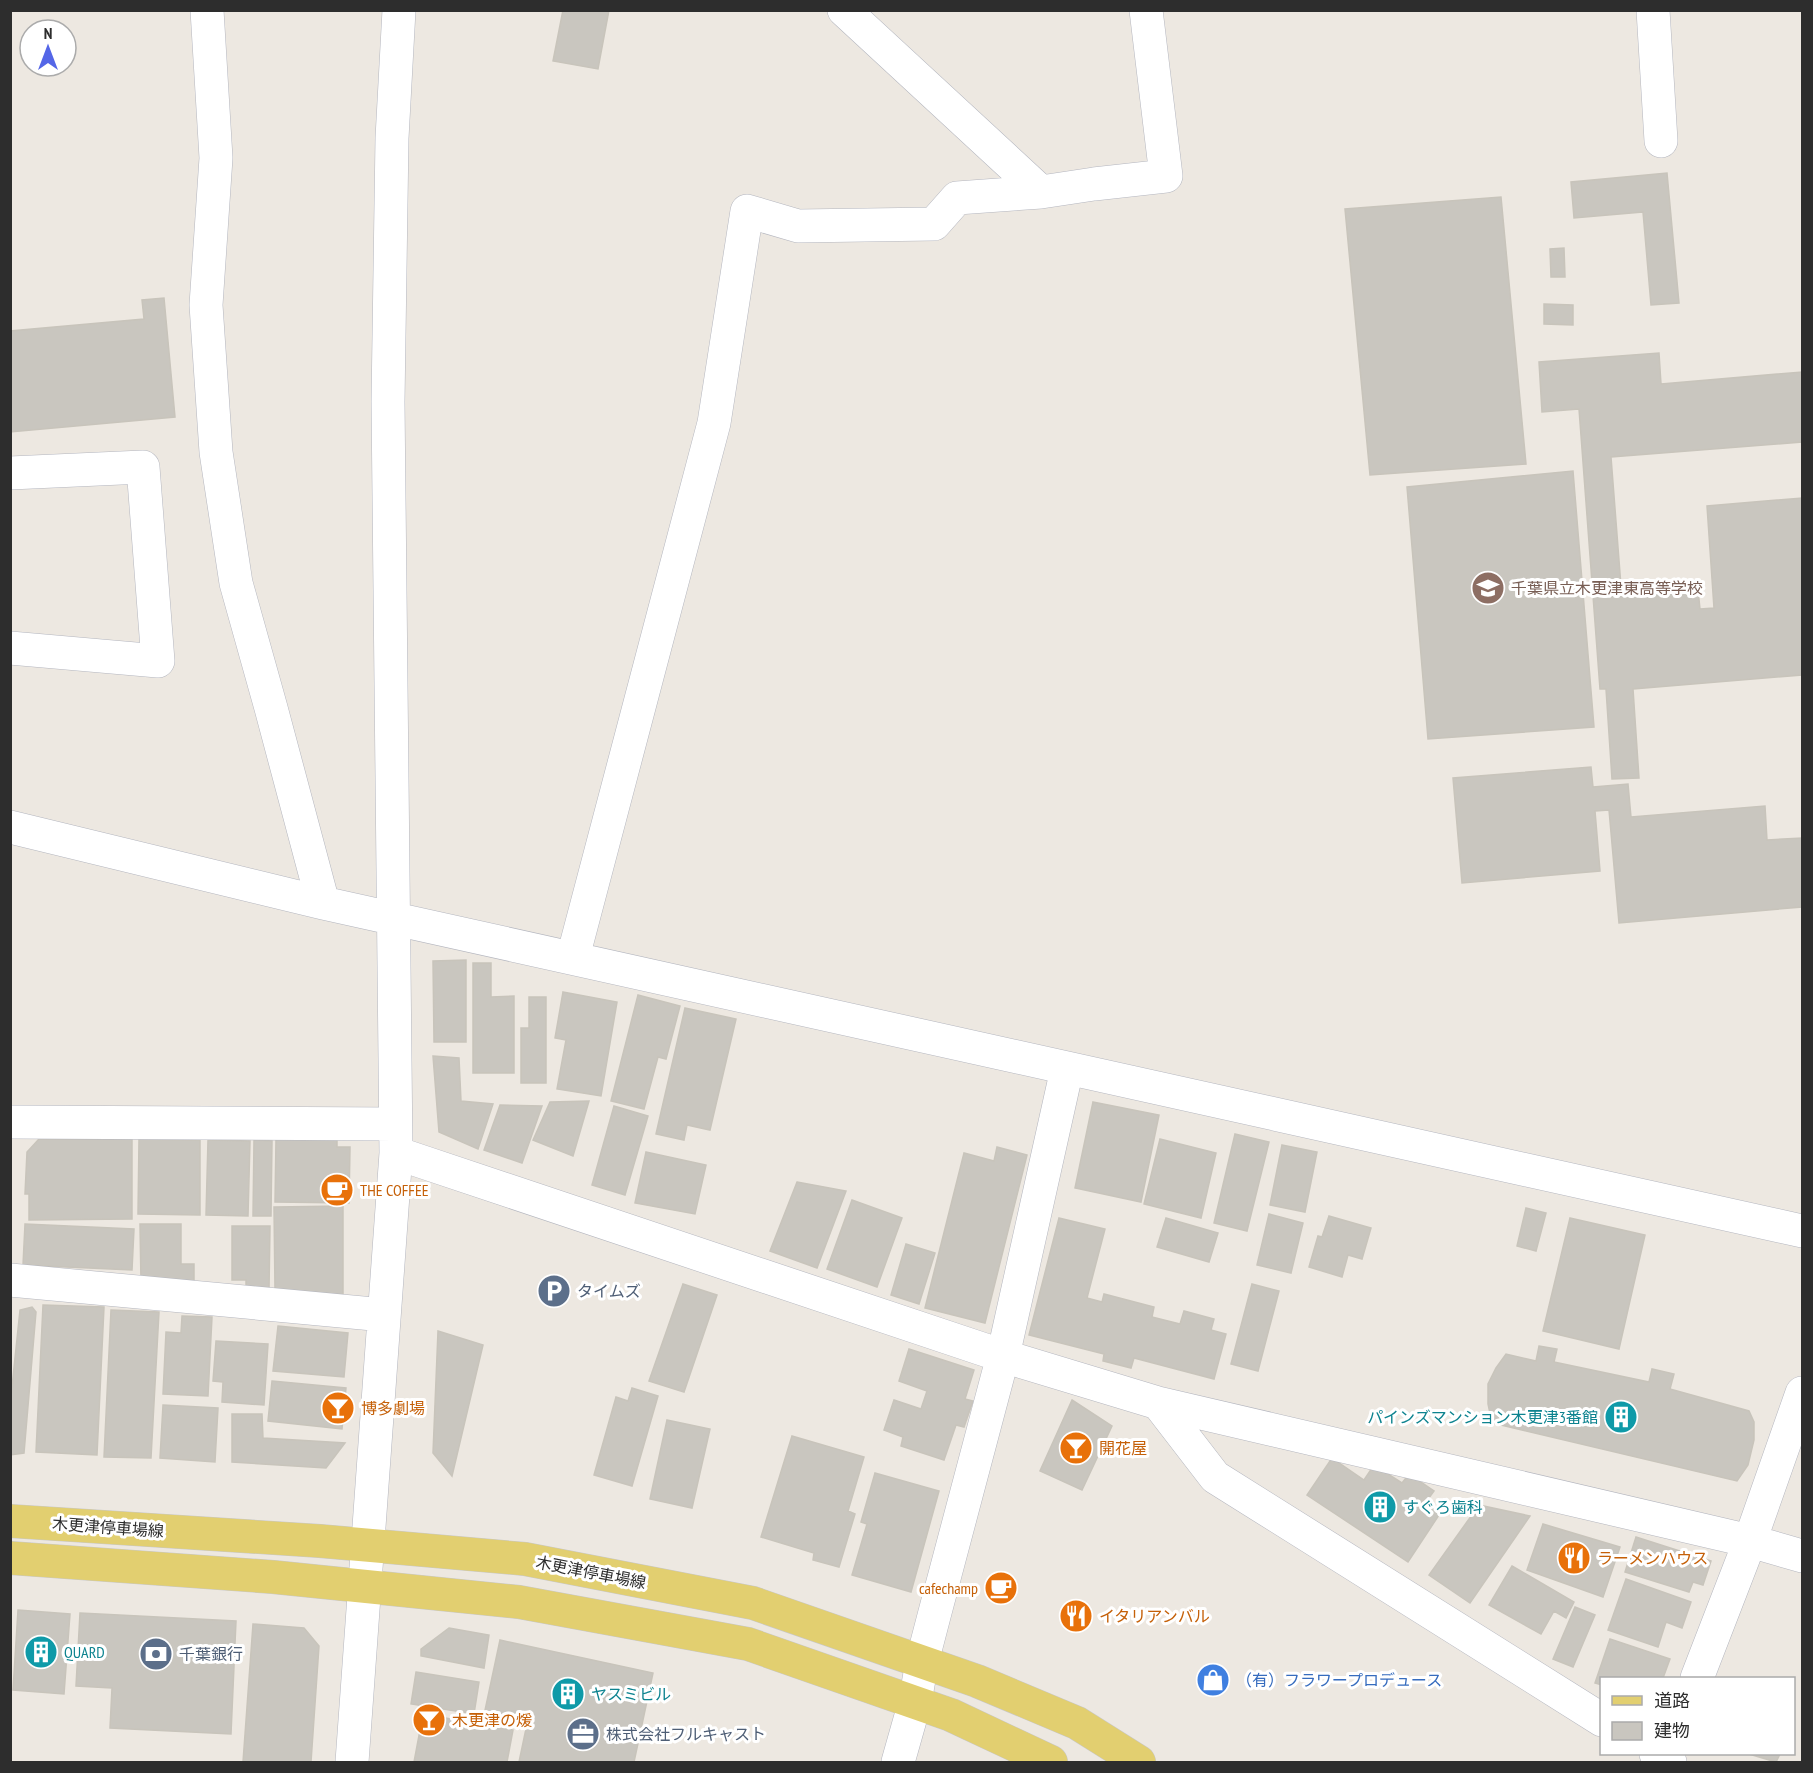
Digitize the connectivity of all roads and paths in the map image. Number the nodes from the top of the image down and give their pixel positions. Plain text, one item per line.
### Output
1 (207, 10) edge
2 (399, 10) edge
3 (844, 10) edge
4 (1146, 10) edge
5 (1653, 10) edge
6 (1661, 141) dead end
7 (1041, 192) junction
8 (10, 473) edge
9 (10, 648) edge
10 (10, 826) edge
11 (323, 903) junction
12 (393, 918) junction
13 (573, 957) junction
14 (1067, 1069) junction
15 (10, 1122) edge
16 (395, 1138) junction
17 (1803, 1231) edge
18 (10, 1280) edge
19 (384, 1315) junction
20 (1003, 1356) junction
21 (1803, 1393) edge
22 (1158, 1403) junction
23 (10, 1521) edge
24 (1750, 1540) junction
25 (367, 1544) junction
26 (1803, 1556) edge
27 (10, 1558) edge
28 (364, 1587) junction
29 (922, 1662) junction
30 (1697, 1677) edge
31 (915, 1702) junction
32 (1600, 1719) edge
33 (352, 1762) edge
34 (898, 1762) edge
35 (1051, 1762) edge
36 (1139, 1762) edge

1 - 11 street
2 - 12 street
3 - 7 street
4 - 7 street
5 - 6 street
7 - 13 street
8 - 9 street
10 - 11 street
11 - 12 street
12 - 13 street
12 - 16 street
13 - 14 street
14 - 17 street
14 - 20 street
15 - 16 street
16 - 19 street
16 - 20 street
18 - 19 street
19 - 25 street
20 - 22 street
20 - 29 street
21 - 24 street
22 - 24 street
22 - 32 street
23 - 25 main road, 木更津停車場線
24 - 26 street
24 - 30 street
25 - 28 street
25 - 29 main road, 木更津停車場線
27 - 28 main road
28 - 31 main road
28 - 33 street
29 - 31 street
29 - 36 main road, 木更津停車場線
31 - 34 street
31 - 35 main road

